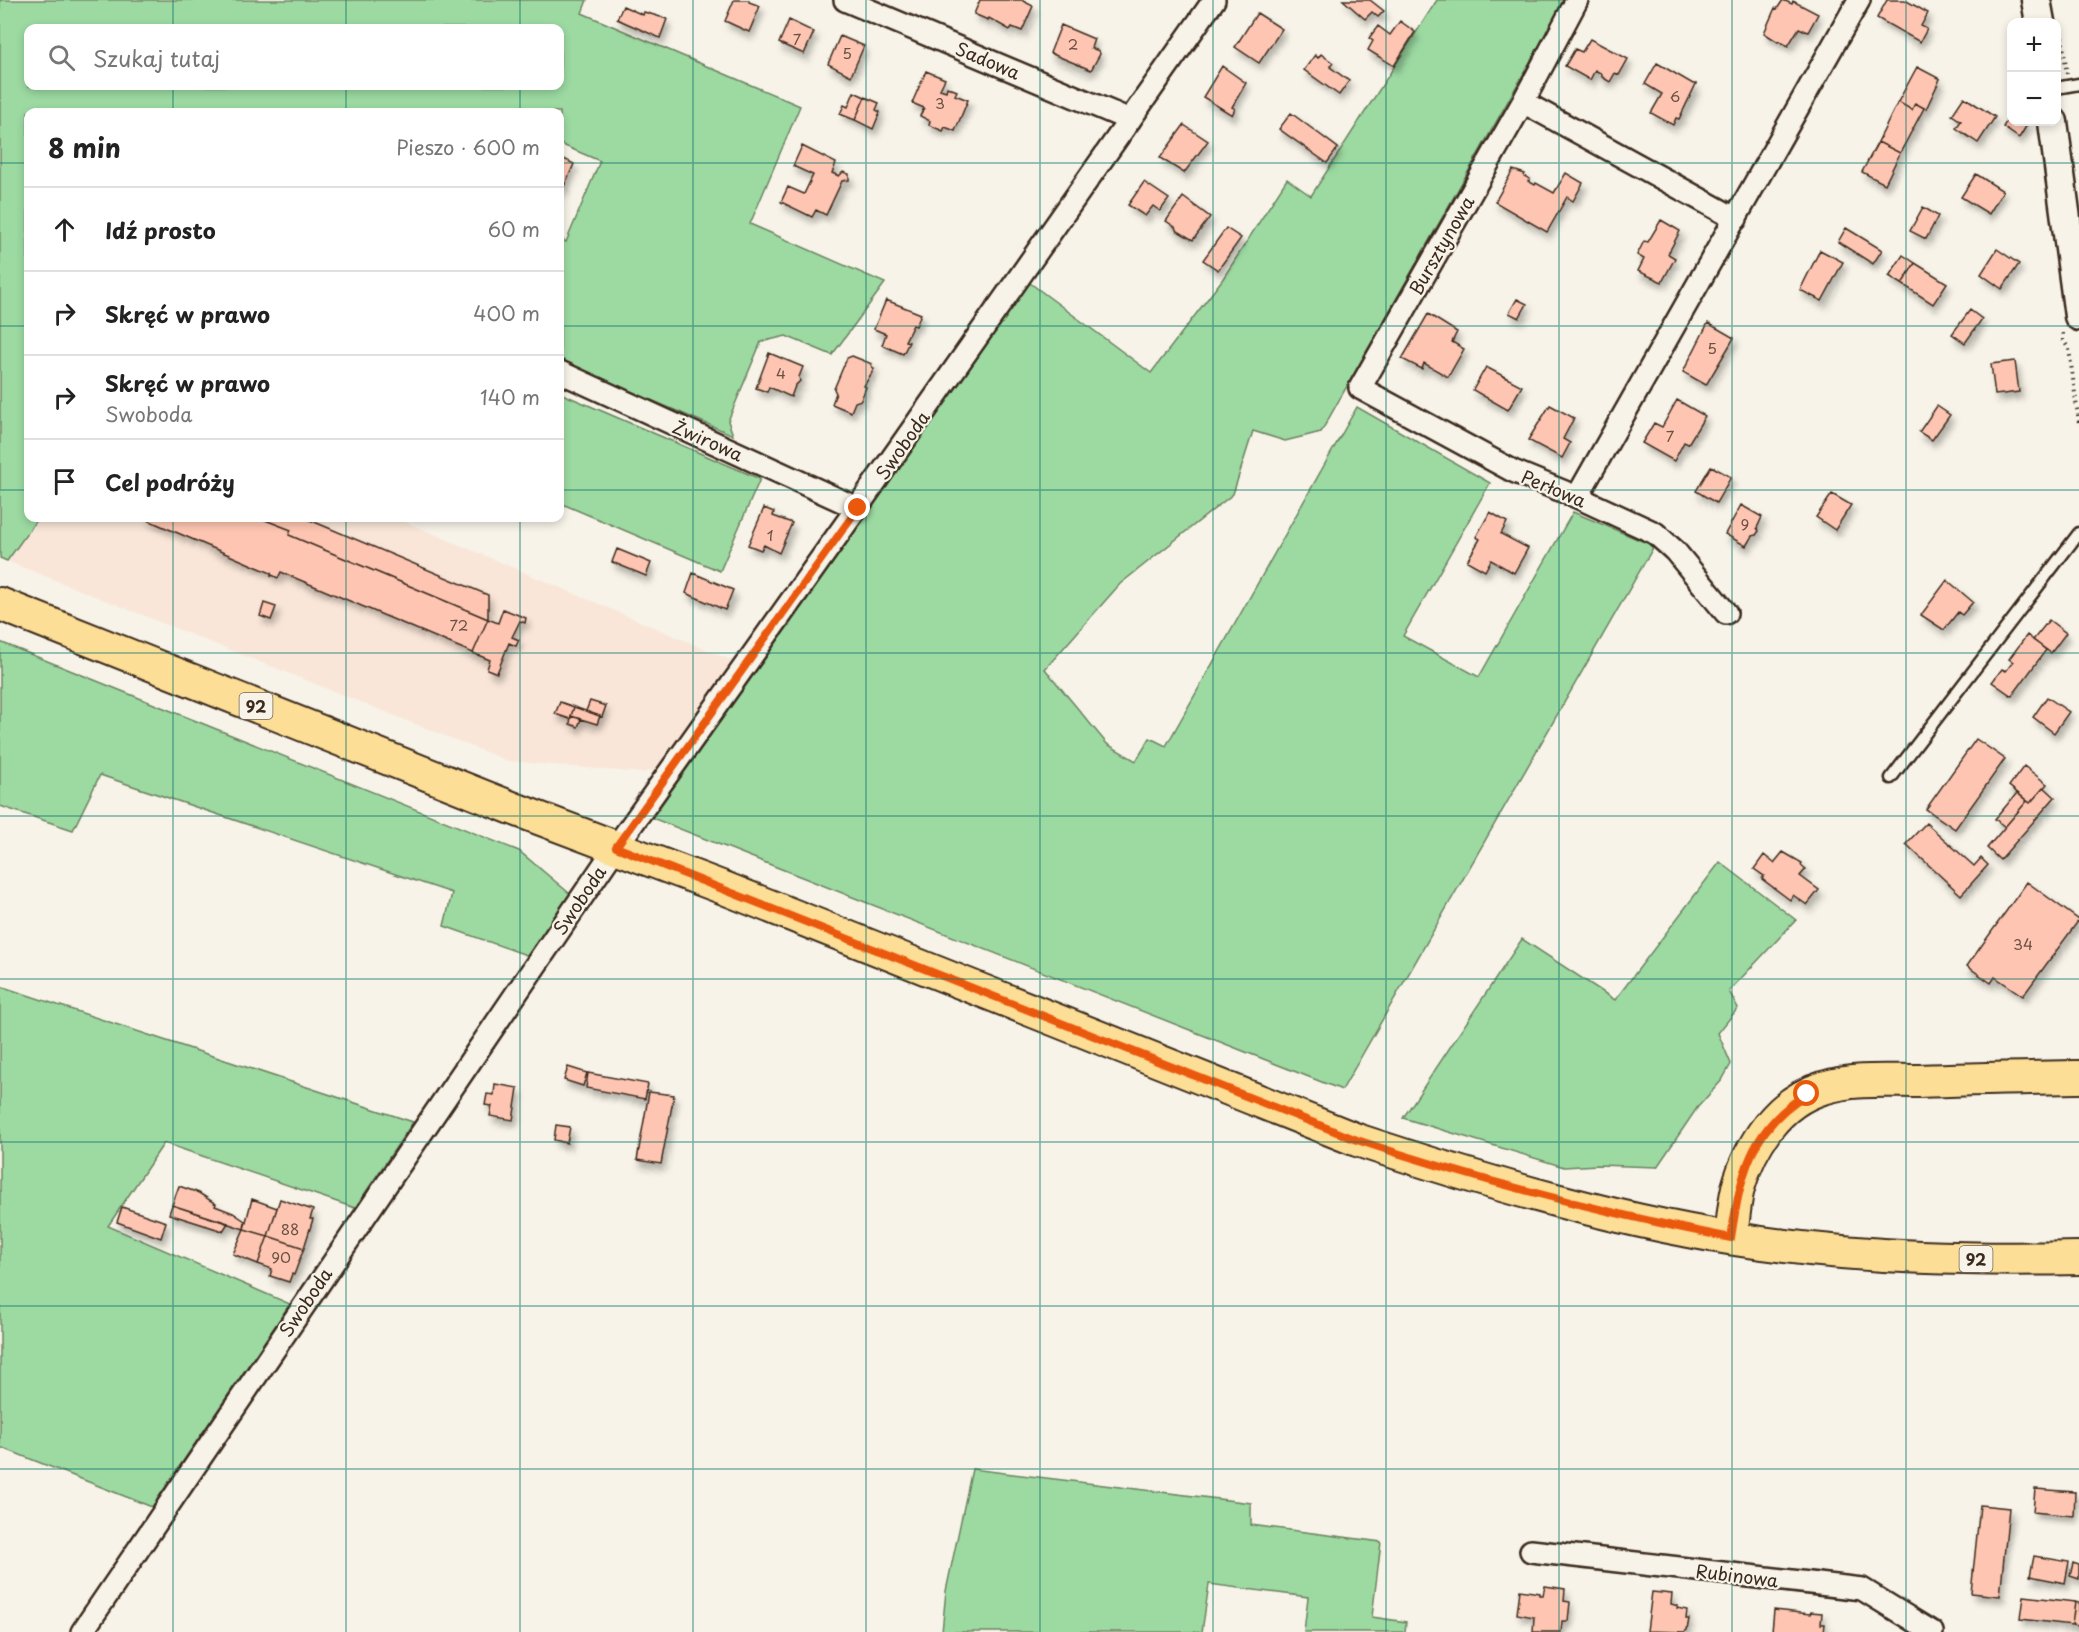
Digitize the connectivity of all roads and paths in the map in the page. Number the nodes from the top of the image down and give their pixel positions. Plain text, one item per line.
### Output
1 (845, 0) edge
2 (1214, 0) edge
3 (1577, 0) edge
4 (1859, 0) edge
5 (2036, 0) edge
6 (2039, 18) edge
7 (2079, 84) edge
8 (2061, 87) edge
9 (1523, 102) junction
10 (1130, 120) junction
11 (2054, 126) edge
12 (1736, 219) junction
13 (2079, 316) edge
14 (2069, 349) dead end
15 (564, 374) edge
16 (1360, 388) joint
17 (2079, 423) edge
18 (1577, 497) junction
19 (858, 508) junction
20 (2079, 533) edge
21 (0, 604) edge
22 (1725, 613) dead end
23 (1891, 778) dead end
24 (616, 847) junction
25 (2079, 1077) edge
26 (1731, 1238) junction
27 (2079, 1258) edge
28 (1531, 1551) dead end
29 (82, 1632) edge
30 (1932, 1632) edge

1 - 10 street, Sadowa
2 - 10 street, Swoboda
3 - 9 street, Bursztynowa
4 - 12 street
5 - 6 main road
7 - 8 lane
9 - 12 street
9 - 16 street, Bursztynowa
10 - 19 street, Swoboda
11 - 13 main road
12 - 18 street
14 - 17 path
15 - 19 street, Żwirowa
16 - 18 street, Perłowa
18 - 22 street, Perłowa
19 - 24 street, Swoboda
20 - 23 lane
21 - 24 main road, 92
24 - 26 main road, 92
24 - 29 street, Swoboda
25 - 26 main road
26 - 27 main road, 92
28 - 30 street, Rubinowa

